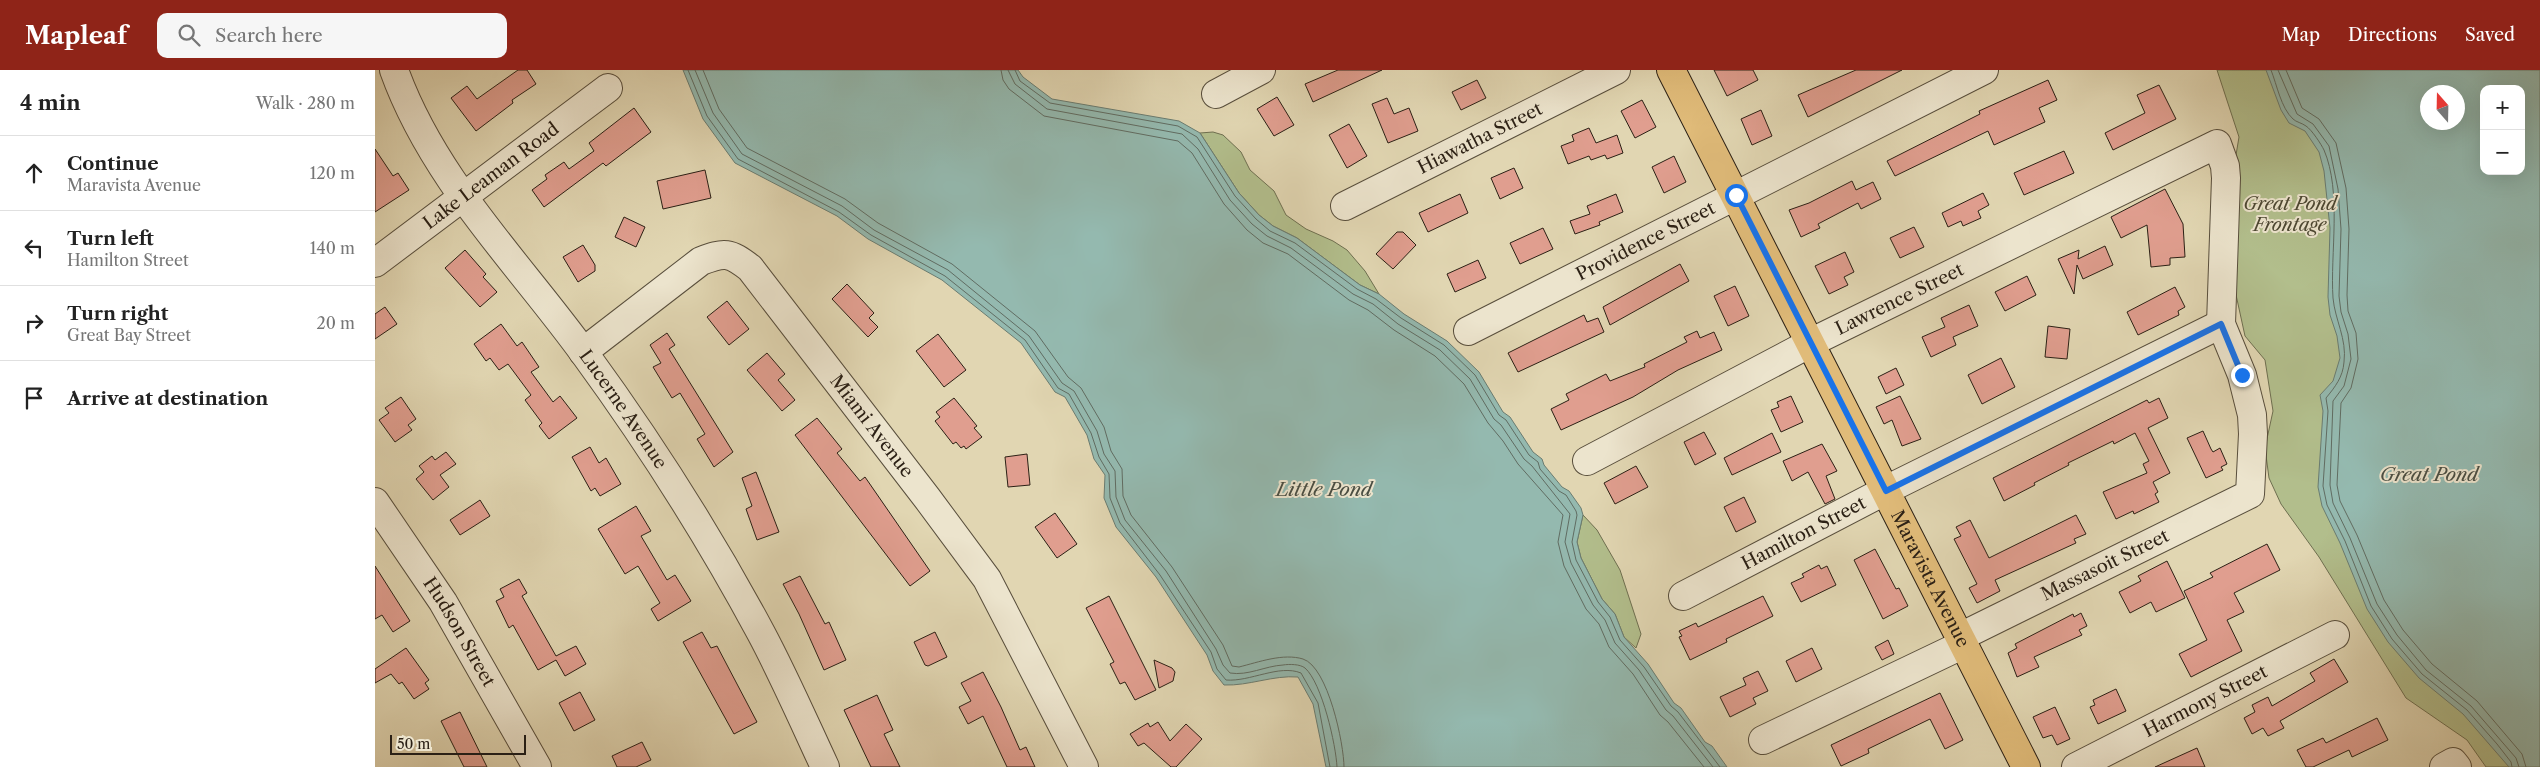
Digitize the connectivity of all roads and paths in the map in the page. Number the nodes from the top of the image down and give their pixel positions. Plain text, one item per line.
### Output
1 (394, 70) edge
2 (1261, 70) edge
3 (1617, 70) edge
4 (1671, 70) edge
5 (1984, 70) edge
6 (608, 88) dead end
7 (1216, 94) dead end
8 (1736, 195) junction
9 (463, 198) junction
10 (1345, 206) dead end
11 (375, 263) edge
12 (2221, 324) junction
13 (1469, 331) dead end
14 (1811, 342) junction
15 (583, 352) junction
16 (1587, 461) dead end
17 (1886, 491) junction
18 (375, 502) edge
19 (1683, 596) dead end
20 (2335, 635) dead end
21 (1962, 640) junction
22 (1763, 740) dead end
23 (537, 767) edge
24 (825, 767) edge
25 (1084, 767) edge
26 (2026, 767) edge
27 (2076, 767) edge

1 - 9 street, Lucerne Avenue
2 - 7 street
3 - 10 street, Hiawatha Street
4 - 8 main road, Maravista Avenue
5 - 8 street, Providence Street
6 - 9 street, Lake Leaman Road
8 - 13 street, Providence Street
8 - 14 main road, Maravista Avenue
9 - 11 street, Lake Leaman Road
9 - 15 street, Lucerne Avenue
12 - 14 street, Lawrence Street
12 - 17 street, Hamilton Street
12 - 21 street, Massasoit Street
14 - 16 street, Lawrence Street
14 - 17 main road, Maravista Avenue
15 - 24 street, Lucerne Avenue
15 - 25 street, Miami Avenue
17 - 19 street, Hamilton Street
17 - 21 main road, Maravista Avenue
18 - 23 street, Hudson Street
20 - 27 street, Harmony Street
21 - 22 street, Massasoit Street
21 - 26 main road, Maravista Avenue

